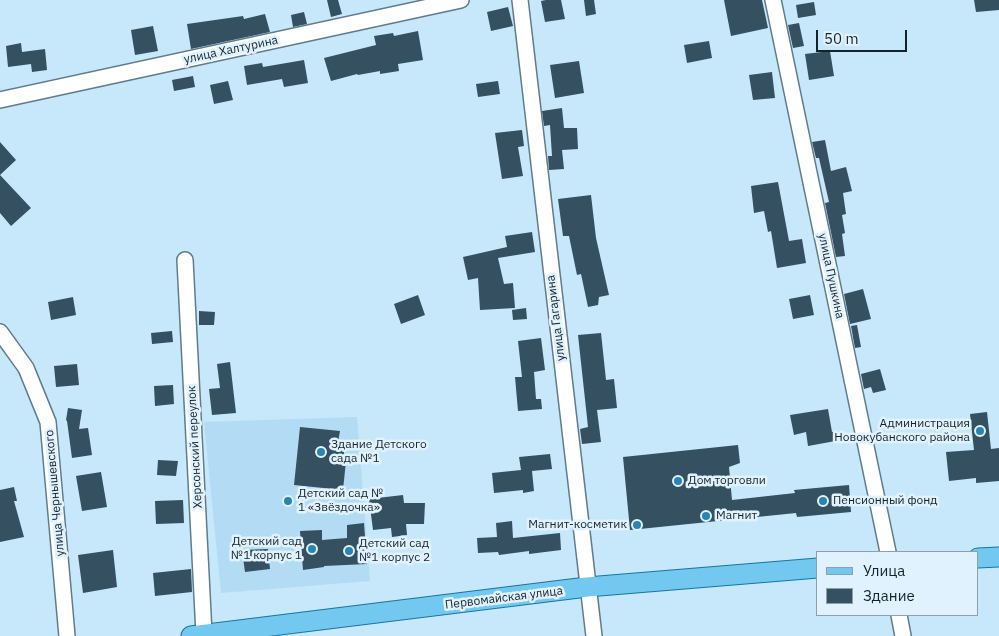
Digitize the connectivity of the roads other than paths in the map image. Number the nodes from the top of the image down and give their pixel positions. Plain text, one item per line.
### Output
1 (461, 0) edge
2 (520, 0) edge
3 (773, 0) edge
4 (0, 100) edge
5 (185, 260) dead end
6 (0, 332) edge
7 (888, 551) edge
8 (999, 557) edge
9 (979, 558) edge
10 (816, 568) edge
11 (587, 587) junction
12 (899, 616) edge
13 (198, 635) edge
14 (67, 636) edge
15 (594, 636) edge
16 (903, 636) edge

1 - 4 street, улица Халтурина
2 - 11 street, улица Гагарина
3 - 7 street, улица Пушкина
5 - 13 street, Херсонский переулок
6 - 14 street, улица Чернышевского
8 - 9 main road
10 - 11 main road, Первомайская улица
11 - 13 main road, Первомайская улица
11 - 15 street, улица Гагарина
12 - 16 street

